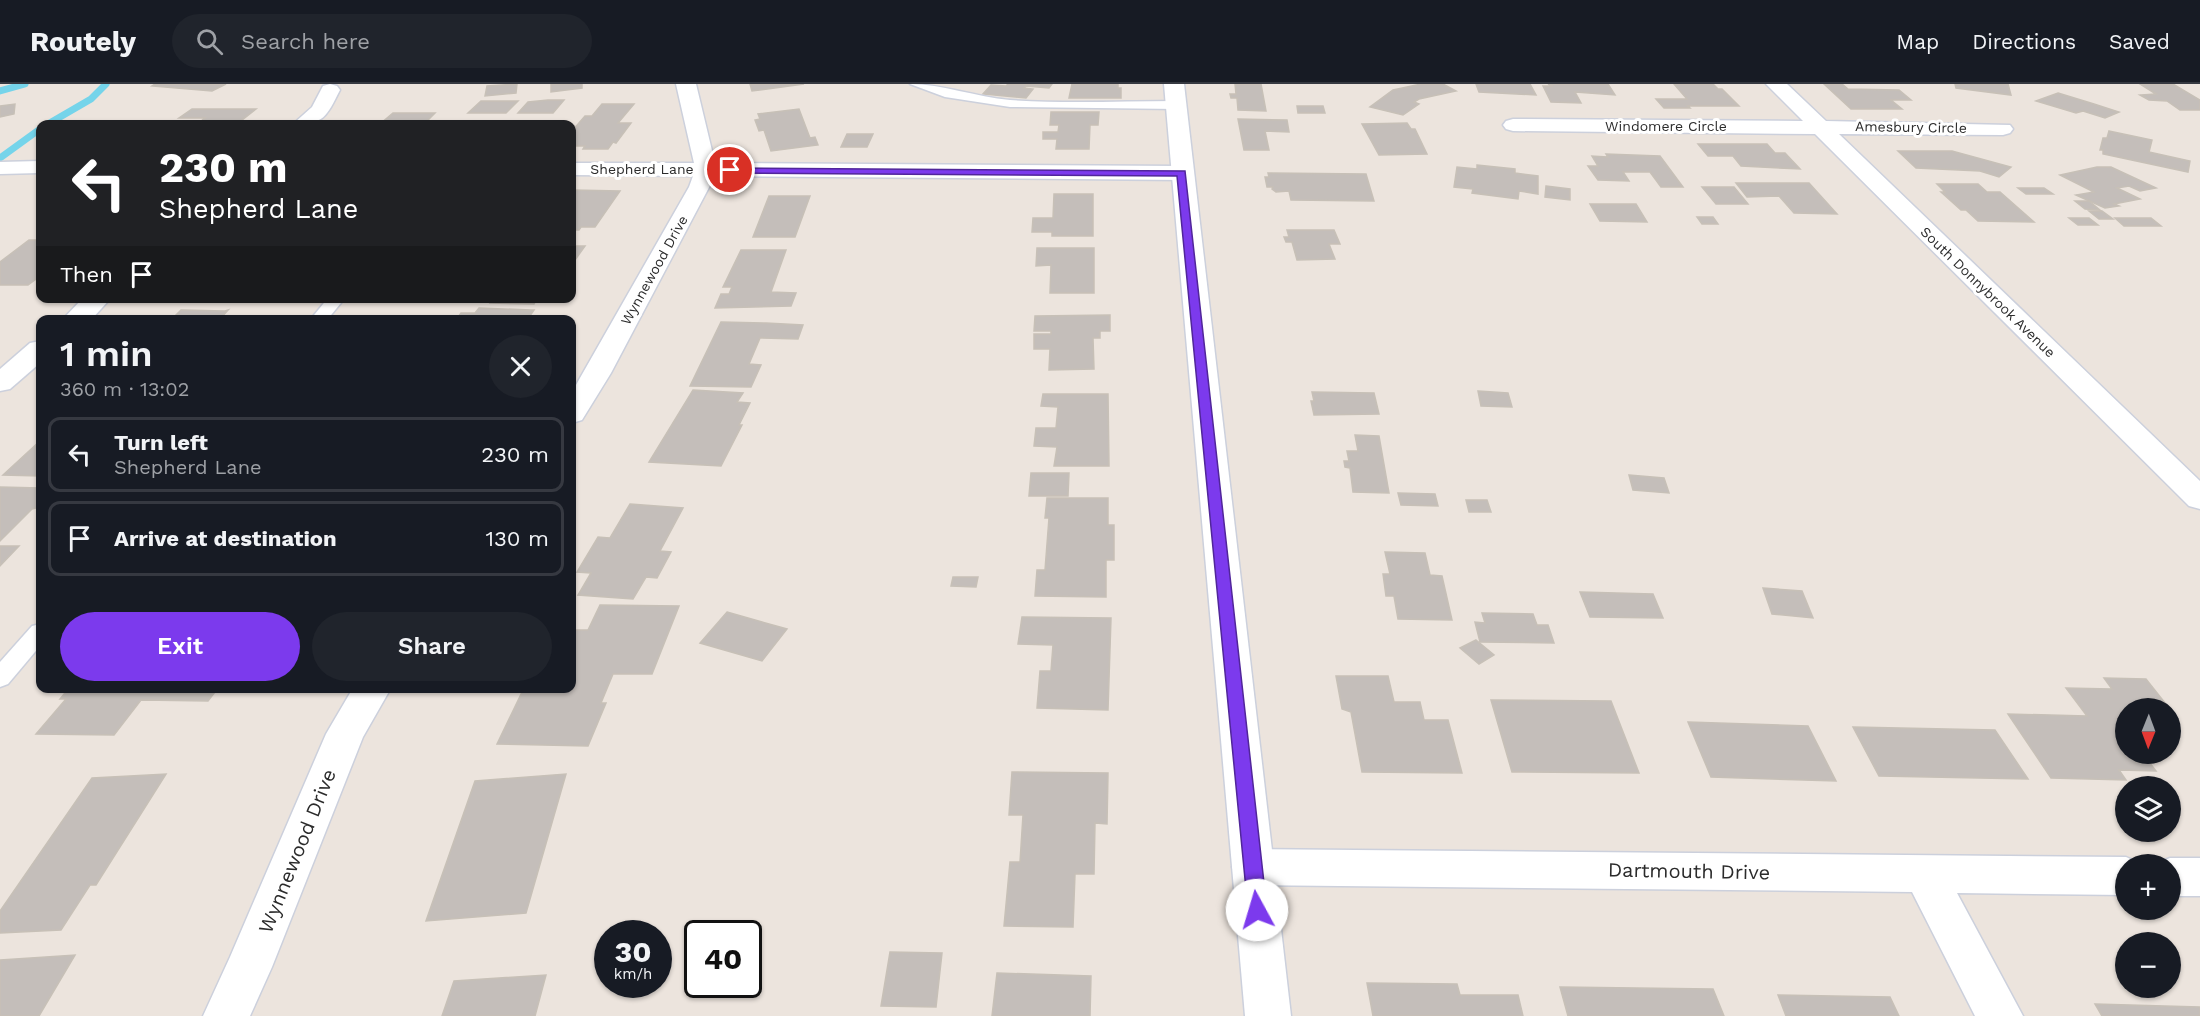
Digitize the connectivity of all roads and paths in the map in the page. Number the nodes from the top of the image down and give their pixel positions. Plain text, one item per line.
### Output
1 (686, 84) edge
2 (916, 84) edge
3 (1776, 84) edge
4 (330, 90) dead end
5 (1175, 95) edge
6 (308, 120) edge
7 (1513, 125) dead end
8 (1820, 126) junction
9 (2003, 129) dead end
10 (36, 167) edge
11 (0, 168) edge
12 (576, 169) edge
13 (706, 170) junction
14 (1181, 173) junction
15 (94, 303) edge
16 (333, 303) edge
17 (80, 315) edge
18 (322, 315) edge
19 (36, 352) edge
20 (0, 383) edge
21 (576, 407) edge
22 (2200, 499) edge
23 (36, 637) edge
24 (0, 678) edge
25 (371, 693) edge
26 (1253, 867) junction
27 (1924, 873) junction
28 (2115, 876) edge
29 (2181, 877) edge
30 (2200, 877) edge
31 (226, 1016) edge
32 (1268, 1016) edge
33 (2000, 1016) edge

1 - 13 street
2 - 5 lane
3 - 8 street, South Donnybrook Avenue
4 - 6 street
5 - 14 street
7 - 8 street, Windomere Circle
8 - 9 street, Amesbury Circle
8 - 22 street, South Donnybrook Avenue
10 - 11 street
12 - 13 street, Shepherd Lane
13 - 14 street, Shepherd Lane
13 - 21 street, Wynnewood Drive
14 - 26 street
15 - 17 street
16 - 18 lane
19 - 20 street
23 - 24 lane
25 - 31 street, Wynnewood Drive
26 - 27 street, Dartmouth Drive
26 - 32 street
27 - 28 street, Dartmouth Drive
27 - 33 street
29 - 30 street

